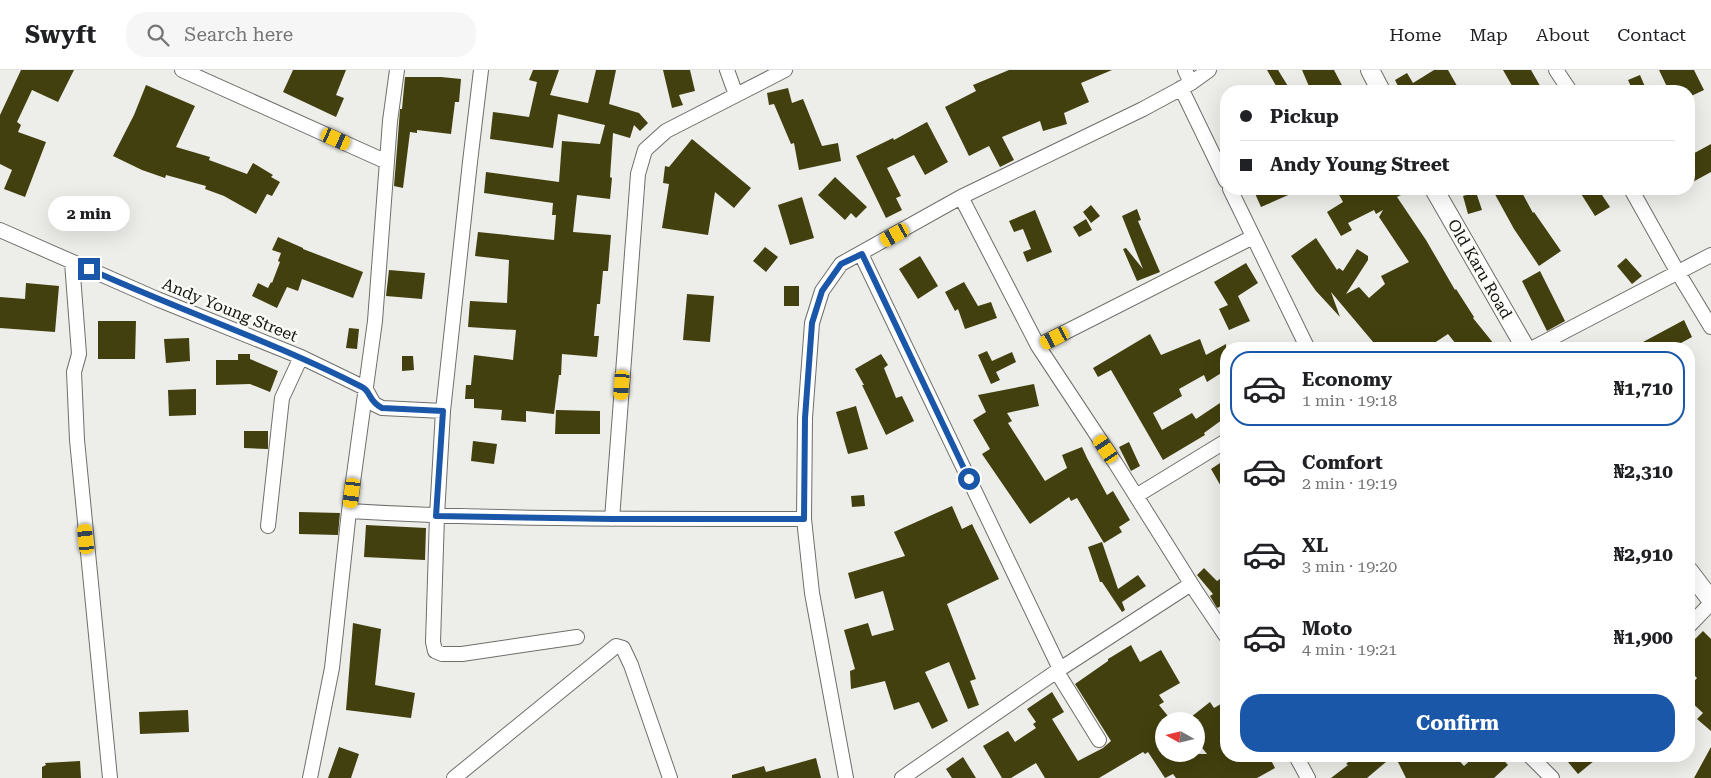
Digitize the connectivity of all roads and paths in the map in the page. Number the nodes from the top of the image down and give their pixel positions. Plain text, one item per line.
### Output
1 (182, 70) edge
2 (396, 70) edge
3 (482, 70) edge
4 (727, 70) edge
5 (785, 70) edge
6 (1184, 70) edge
7 (1209, 70) edge
8 (1370, 70) edge
9 (1556, 70) edge
10 (1378, 85) edge
11 (1566, 85) edge
12 (1186, 86) junction
13 (736, 95) junction
14 (387, 162) junction
15 (1220, 167) edge
16 (1233, 195) edge
17 (1437, 195) edge
18 (1634, 195) edge
19 (961, 197) junction
20 (0, 230) edge
21 (1253, 237) junction
22 (862, 254) junction
23 (1711, 255) edge
24 (72, 262) junction
25 (1677, 271) junction
26 (1711, 327) edge
27 (1305, 342) edge
28 (1522, 342) edge
29 (1544, 342) edge
30 (1038, 346) junction
31 (300, 357) junction
32 (365, 388) junction
33 (443, 411) junction
34 (1220, 445) edge
35 (1136, 496) junction
36 (349, 511) junction
37 (436, 516) junction
38 (612, 519) junction
39 (804, 519) junction
40 (268, 526) dead end
41 (1695, 579) edge
42 (1191, 584) junction
43 (1711, 601) edge
44 (1695, 619) edge
45 (1220, 627) edge
46 (577, 637) dead end
47 (1059, 670) junction
48 (1099, 740) dead end
49 (1299, 762) edge
50 (1536, 762) edge
51 (110, 778) edge
52 (310, 778) edge
53 (454, 778) edge
54 (670, 778) edge
55 (846, 778) edge
56 (902, 778) edge
57 (1308, 778) edge
58 (1552, 778) edge

1 - 14 street
2 - 14 street
3 - 33 street
4 - 13 street
5 - 13 street
6 - 12 street
7 - 12 street
8 - 10 main road
9 - 11 street
12 - 15 street
12 - 19 street
13 - 38 street
14 - 32 street
16 - 21 street
17 - 28 main road, Old Karu Road
18 - 25 street
19 - 22 street
19 - 30 street
20 - 24 street, Andy Young Street
21 - 27 street
21 - 30 street
22 - 39 street
22 - 47 street
23 - 25 street
24 - 31 street, Andy Young Street
24 - 51 street
25 - 26 street
25 - 29 street
30 - 35 street
31 - 32 street, Andy Young Street
31 - 40 street
32 - 33 street, Andy Young Street
32 - 36 street
33 - 37 street
34 - 35 street
35 - 42 street
36 - 37 street
36 - 52 street
37 - 38 street
37 - 46 street
38 - 39 street
39 - 55 street
41 - 43 main road
42 - 45 street
42 - 47 street
43 - 44 street
47 - 48 street
47 - 56 street
49 - 57 street
50 - 58 street
53 - 54 street

